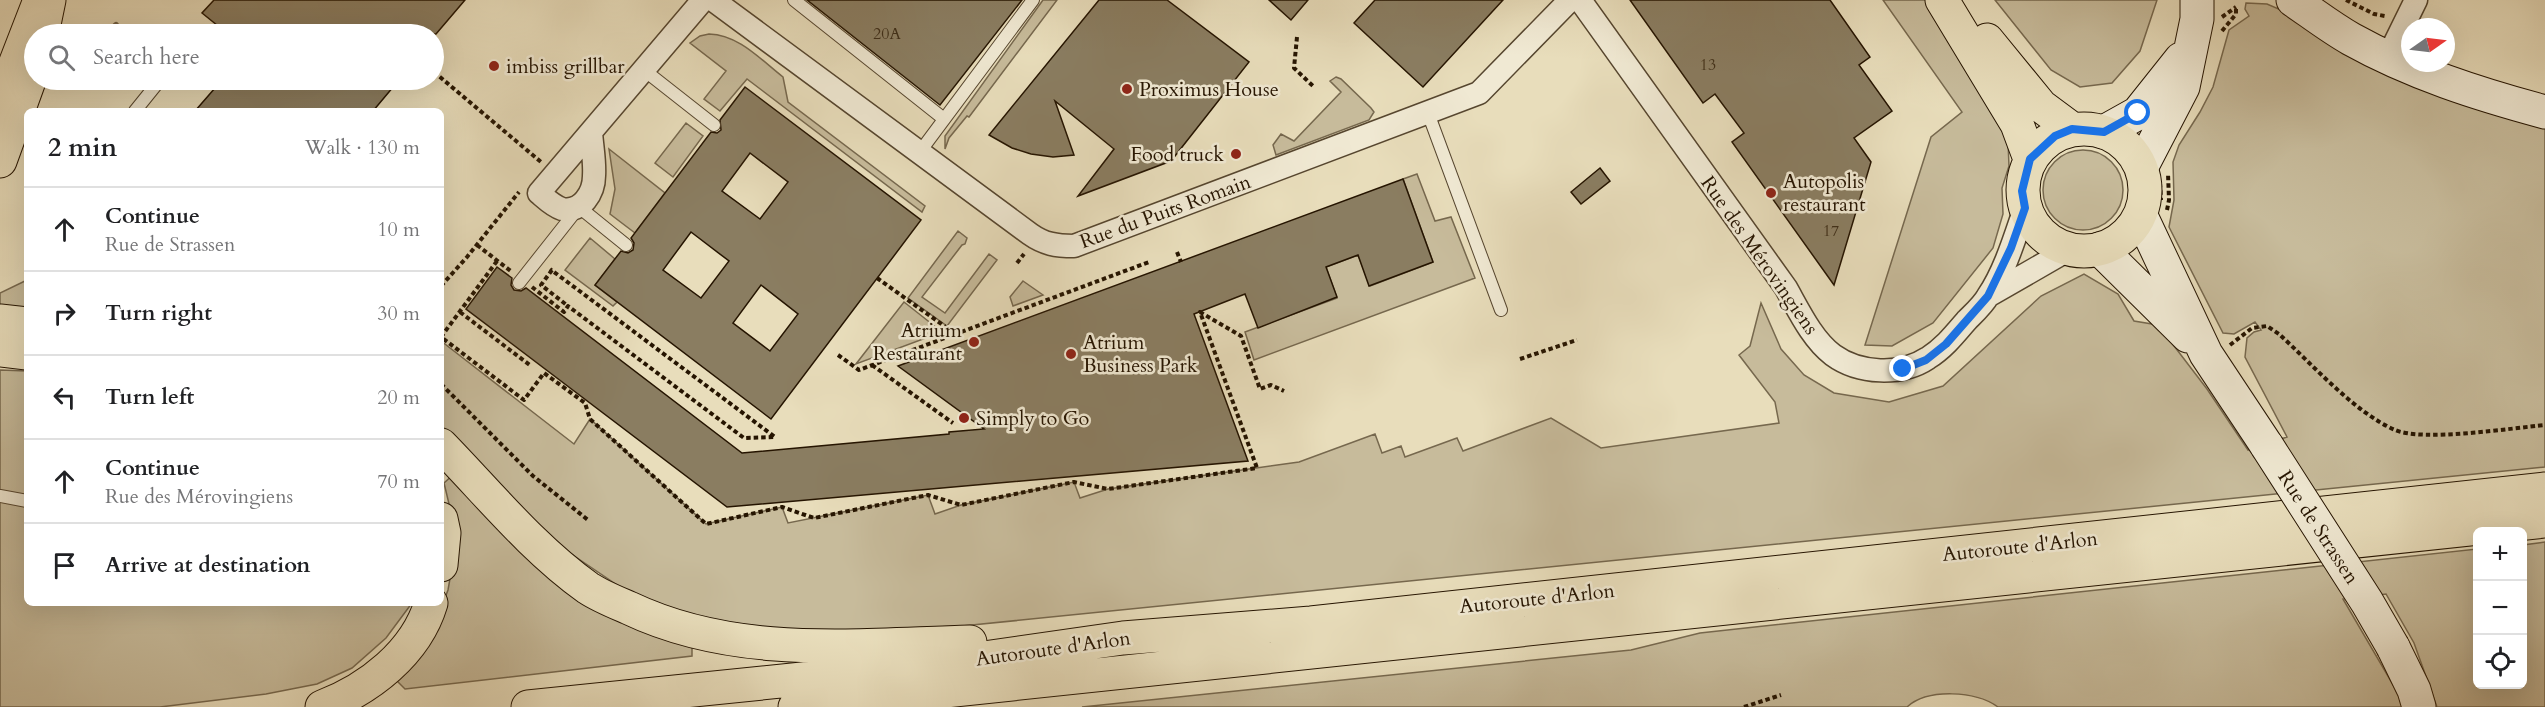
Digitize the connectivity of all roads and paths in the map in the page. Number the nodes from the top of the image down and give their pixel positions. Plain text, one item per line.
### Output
1 (40, 0) edge
2 (49, 0) edge
3 (703, 0) edge
4 (713, 0) edge
5 (794, 0) edge
6 (1033, 0) edge
7 (1570, 0) edge
8 (1581, 0) edge
9 (1942, 0) edge
10 (1954, 0) edge
11 (2197, 0) edge
12 (2293, 0) edge
13 (2346, 0) edge
14 (2416, 0) edge
15 (2407, 18) edge
16 (2401, 23) edge
17 (31, 24) edge
18 (44, 24) edge
19 (2401, 30) edge
20 (1297, 37) dead end
21 (24, 42) edge
22 (2190, 49) junction
23 (2388, 57) junction
24 (644, 70) junction
25 (444, 80) edge
26 (1314, 87) dead end
27 (26, 90) edge
28 (152, 90) edge
29 (0, 104) edge
30 (137, 108) edge
31 (2545, 112) edge
32 (1428, 113) junction
33 (945, 119) junction
34 (714, 125) dead end
35 (2072, 129) junction
36 (591, 132) junction
37 (2104, 132) junction
38 (919, 153) junction
39 (2030, 159) junction
40 (0, 161) edge
41 (541, 161) dead end
42 (2142, 166) junction
43 (521, 189) dead end
44 (579, 207) junction
45 (2025, 208) junction
46 (2141, 216) junction
47 (477, 245) junction
48 (626, 245) dead end
49 (2100, 249) junction
50 (2068, 250) junction
51 (1177, 252) dead end
52 (1021, 258) dead end
53 (538, 259) junction
54 (497, 261) junction
55 (1149, 262) dead end
56 (1181, 262) dead end
57 (1017, 263) dead end
58 (552, 270) junction
59 (877, 278) dead end
60 (520, 281) junction
61 (444, 283) edge
62 (1988, 296) junction
63 (568, 306) junction
64 (1502, 310) dead end
65 (460, 312) junction
66 (0, 321) edge
67 (24, 324) edge
68 (0, 332) edge
69 (444, 333) edge
70 (955, 334) junction
71 (24, 336) edge
72 (444, 339) edge
73 (1577, 340) dead end
74 (0, 350) edge
75 (2217, 351) junction
76 (24, 353) edge
77 (838, 355) dead end
78 (1520, 359) dead end
79 (0, 362) edge
80 (24, 364) edge
81 (872, 365) junction
82 (531, 366) dead end
83 (444, 387) edge
84 (1284, 391) dead end
85 (953, 423) dead end
86 (2545, 424) edge
87 (444, 447) edge
88 (2545, 489) edge
89 (0, 496) edge
90 (24, 500) edge
91 (588, 520) dead end
92 (2545, 521) edge
93 (430, 606) edge
94 (1123, 638) junction
95 (1036, 681) junction
96 (1781, 694) dead end
97 (322, 707) edge
98 (528, 707) edge
99 (795, 707) edge
100 (973, 707) edge
101 (1744, 707) edge
102 (2419, 707) edge

1 - 17 main road
2 - 18 main road
3 - 24 street
4 - 38 street, Rue du Puits Romain
5 - 33 lane
6 - 33 lane
7 - 32 street, Rue du Puits Romain
8 - 62 street, Rue des Mérovingiens
9 - 39 main road
10 - 35 main road
11 - 22 main road
12 - 23 main road
13 - 16 path
14 - 15 street
19 - 23 street
20 - 26 path
21 - 29 main road
22 - 37 main road
22 - 42 main road
23 - 31 main road
24 - 34 lane
24 - 36 street
25 - 41 path
27 - 40 main road
28 - 30 lane
32 - 38 street, Rue du Puits Romain
32 - 64 lane
33 - 38 lane
35 - 37 main road
35 - 39 main road
36 - 44 street
36 - 44 street
37 - 42 main road
39 - 45 main road
42 - 46 main road
43 - 47 path
44 - 48 lane
44 - 53 lane
45 - 50 main road
45 - 62 street, Rue des Mérovingiens
46 - 49 main road
46 - 75 main road, Rue de Strassen
47 - 54 path
47 - 61 path
49 - 50 main road
49 - 75 main road, Rue de Strassen
50 - 62 street, Rue des Mérovingiens
51 - 56 path
52 - 57 path
53 - 58 path
53 - 60 lane
54 - 60 path
54 - 65 path
55 - 70 path
58 - 63 path
58 - 63 path
59 - 70 path
60 - 63 path
65 - 69 path
65 - 82 path
66 - 67 main road
68 - 71 main road
70 - 81 path
72 - 84 path
73 - 78 path
74 - 76 main road
75 - 86 path
75 - 102 main road, Rue de Strassen, bridge
77 - 81 path
79 - 80 main road
81 - 85 path
83 - 91 path
87 - 94 main road
88 - 94 main road, Autoroute d'Arlon
89 - 90 lane
92 - 95 main road, Autoroute d'Arlon
93 - 97 main road
94 - 98 main road, Autoroute d'Arlon
95 - 99 main road, Autoroute d'Arlon
95 - 100 main road
96 - 101 path

